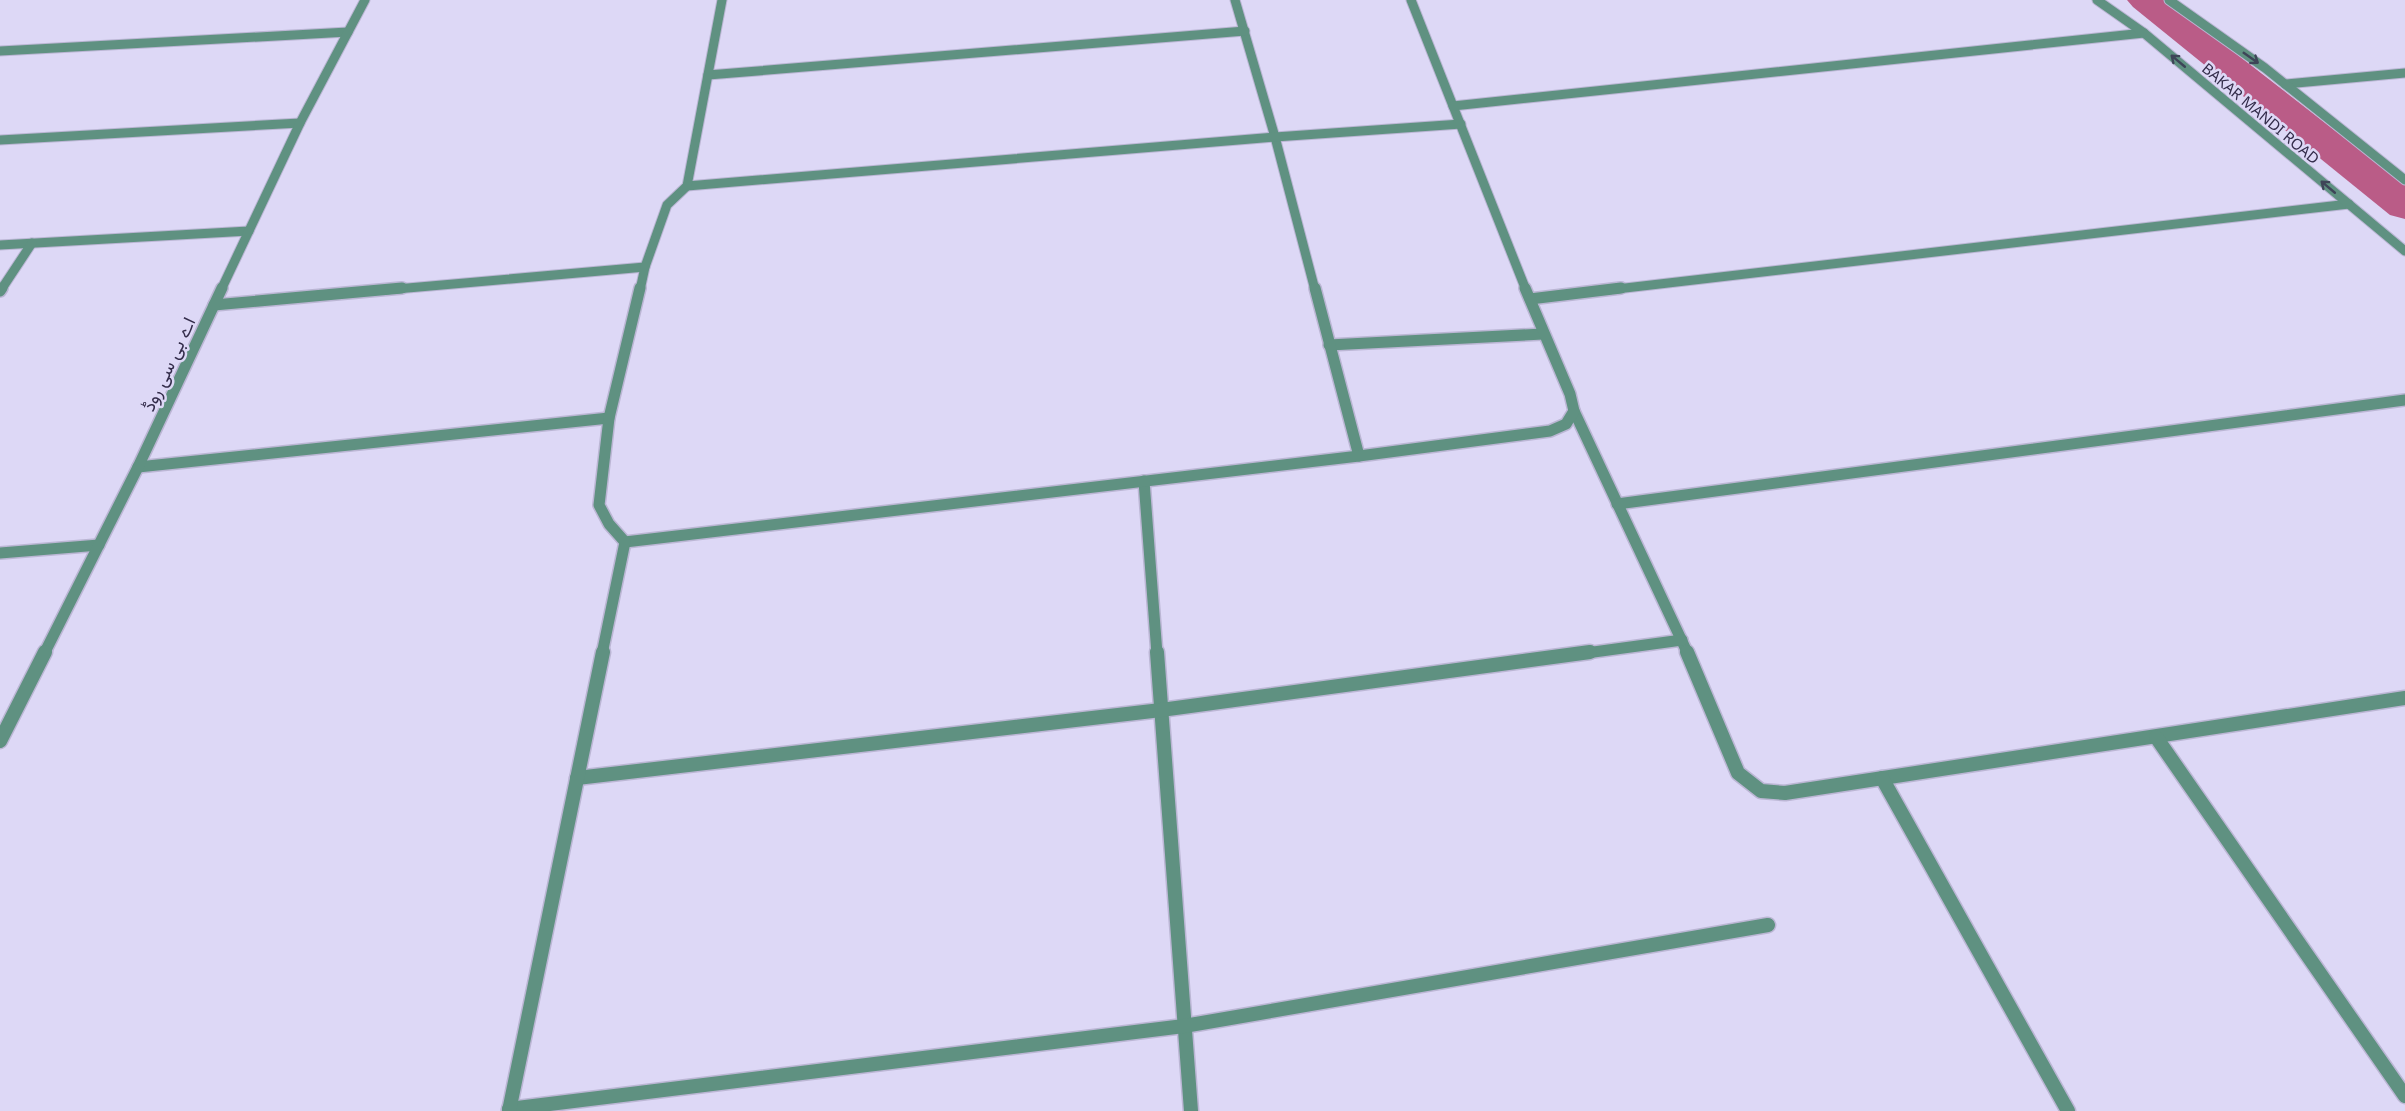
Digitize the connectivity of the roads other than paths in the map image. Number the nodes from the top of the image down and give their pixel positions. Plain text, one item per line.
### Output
1 (364, 0) edge
2 (722, 0) edge
3 (1235, 0) edge
4 (1411, 0) edge
5 (2097, 0) edge
6 (2169, 0) edge
7 (348, 32) junction
8 (1245, 32) junction
9 (2144, 33) junction
10 (0, 51) edge
11 (2405, 73) edge
12 (708, 75) junction
13 (2285, 84) junction
14 (1453, 106) junction
15 (300, 123) junction
16 (1461, 124) junction
17 (1275, 137) junction
18 (0, 140) edge
19 (2405, 180) edge
20 (687, 186) junction
21 (2349, 204) junction
22 (249, 231) junction
23 (32, 243) junction
24 (0, 245) edge
25 (2405, 251) edge
26 (645, 267) junction
27 (0, 291) edge
28 (1530, 299) junction
29 (214, 305) junction
30 (1543, 334) junction
31 (1329, 345) junction
32 (2405, 400) edge
33 (1574, 411) junction
34 (609, 418) junction
35 (1359, 456) junction
36 (138, 466) junction
37 (1144, 481) junction
38 (1617, 504) junction
39 (625, 542) junction
40 (99, 544) junction
41 (0, 553) edge
42 (1682, 640) junction
43 (2405, 698) edge
44 (1161, 710) junction
45 (2156, 737) junction
46 (0, 741) edge
47 (577, 778) junction
48 (1882, 778) junction
49 (1768, 925) dead end
50 (1184, 1026) junction
51 (2405, 1096) edge
52 (509, 1110) edge
53 (1191, 1111) edge
54 (2068, 1111) edge

1 - 7 street, اے بی سی روڈ
2 - 12 street
3 - 8 street
4 - 14 street
5 - 9 street, BAKAR MANDI ROAD
6 -> 13 street, BAKAR MANDI ROAD
7 - 10 street
7 - 15 street, اے بی سی روڈ
8 - 12 street
8 - 17 street
9 - 14 street
21 -> 9 street, BAKAR MANDI ROAD
11 - 13 street
12 - 20 street
13 - 19 street, BAKAR MANDI ROAD
14 - 16 street
15 - 18 street
15 - 22 street, اے بی سی روڈ
16 - 17 street
16 - 28 street
17 - 20 street
17 - 31 street
20 - 26 street
21 - 25 street, BAKAR MANDI ROAD
21 - 28 street
22 - 23 street
22 - 29 street, اے بی سی روڈ
23 - 24 street
23 - 27 street
26 - 29 street
26 - 34 street
28 - 30 street
29 - 36 street, اے بی سی روڈ
30 - 31 street
30 - 33 street
31 - 35 street
32 - 38 street
33 - 35 street
33 - 38 street
34 - 36 street
34 - 39 street
35 - 37 street
36 - 40 street, اے بی سی روڈ
37 - 39 street
37 - 44 street
38 - 42 street
39 - 47 street
40 - 41 street
40 - 46 street, اے بی سی روڈ
42 - 44 street
42 - 48 street
43 - 45 street
44 - 47 street
44 - 50 street
45 - 48 street
45 - 51 street
47 - 52 street
48 - 54 street
49 - 50 street
50 - 52 street
50 - 53 street

